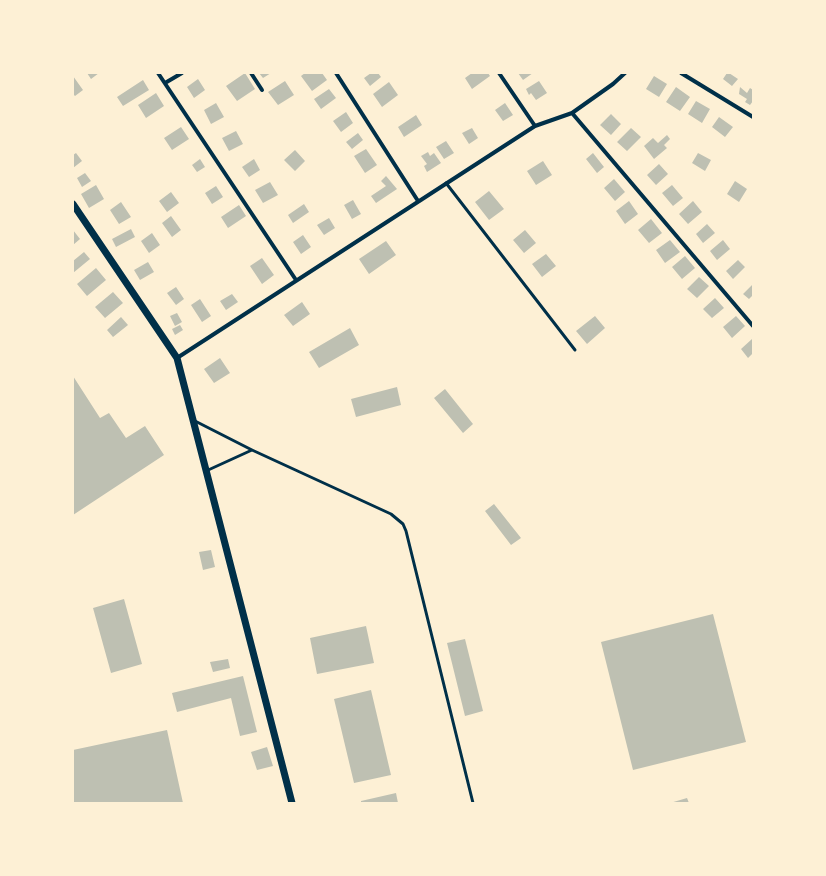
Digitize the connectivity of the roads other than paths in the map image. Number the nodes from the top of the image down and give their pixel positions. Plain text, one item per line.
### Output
1 (158, 73) edge
2 (182, 73) edge
3 (251, 73) edge
4 (336, 73) edge
5 (499, 73) edge
6 (625, 73) edge
7 (680, 73) edge
8 (165, 83) junction
9 (262, 90) dead end
10 (572, 113) junction
11 (753, 118) edge
12 (535, 126) junction
13 (446, 183) junction
14 (418, 201) junction
15 (73, 204) edge
16 (296, 280) junction
17 (753, 326) edge
18 (575, 350) dead end
19 (177, 358) junction
20 (194, 421) junction
21 (252, 450) junction
22 (206, 471) junction
23 (292, 803) edge
24 (472, 803) edge

1 - 8 street
2 - 8 street
3 - 9 street
4 - 14 street
5 - 12 street
6 - 10 street
7 - 11 street
8 - 16 street
10 - 12 street
10 - 17 street
12 - 13 street
13 - 14 street
13 - 18 lane
14 - 16 street
15 - 19 street
16 - 19 street
19 - 20 street
20 - 21 lane
20 - 22 street
21 - 22 lane
21 - 24 lane
22 - 23 street

